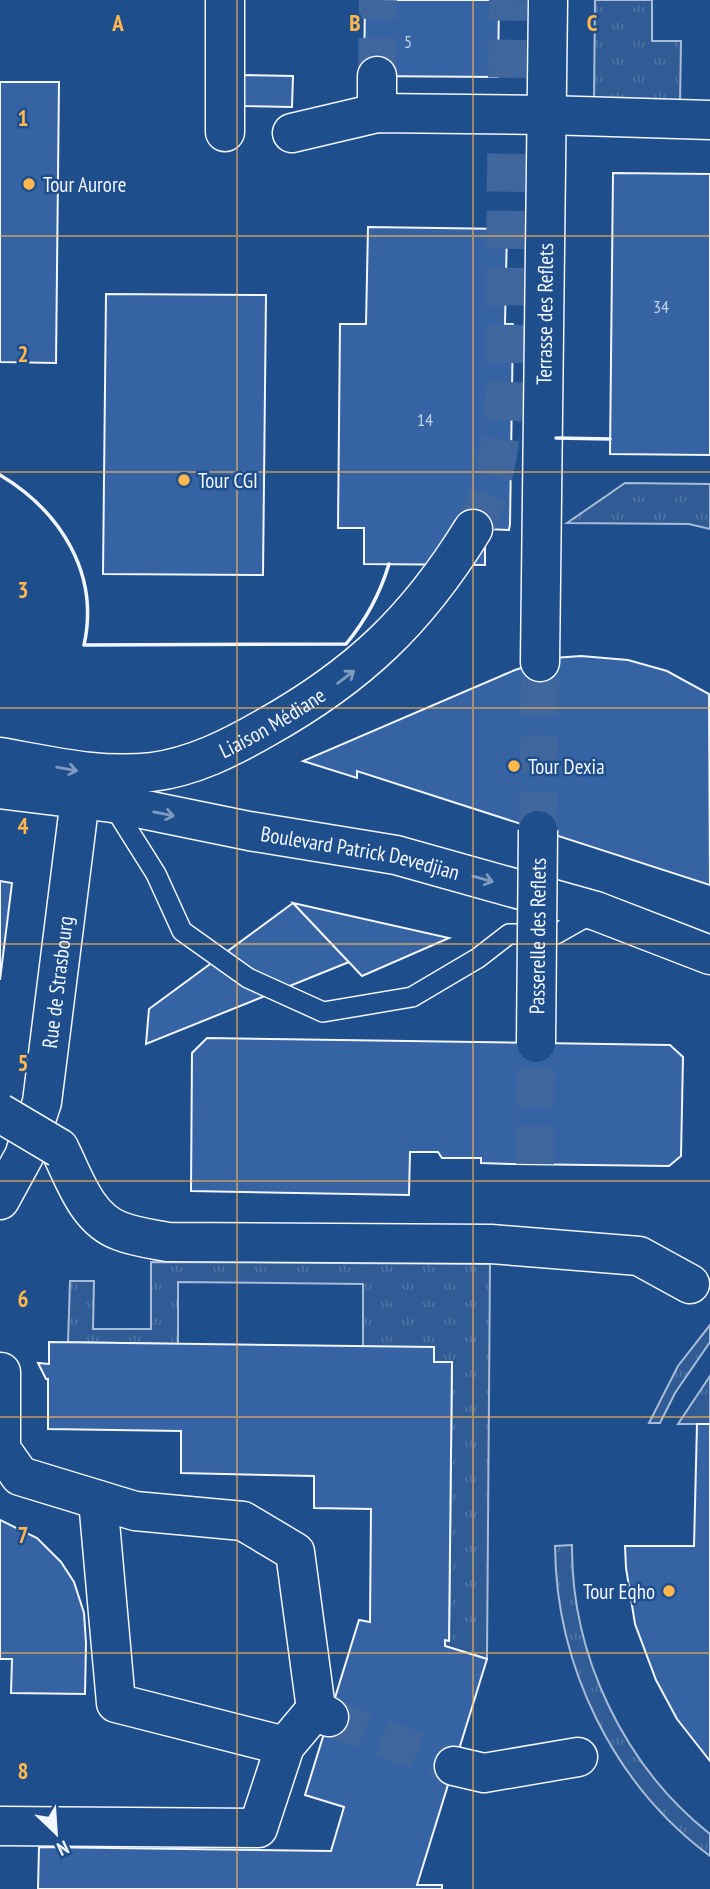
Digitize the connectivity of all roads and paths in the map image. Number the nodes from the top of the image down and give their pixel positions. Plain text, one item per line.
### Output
1 (225, 0) edge
2 (548, 0) edge
3 (547, 115) junction
4 (710, 120) edge
5 (225, 132) dead end
6 (292, 133) dead end
7 (473, 529) tunnel mouth
8 (540, 662) tunnel mouth
9 (0, 757) edge
10 (0, 789) edge
11 (96, 801) junction
12 (538, 830) tunnel mouth
13 (596, 911) junction
14 (710, 955) edge
15 (536, 1043) tunnel mouth
16 (0, 1113) edge
17 (0, 1200) edge
18 (690, 1284) dead end
19 (1, 1372) edge
20 (98, 1500) junction
21 (285, 1746) junction
22 (578, 1757) dead end
23 (454, 1766) tunnel mouth
24 (0, 1826) edge

1 - 5 street
2 - 3 street, Terrasse des Reflets
3 - 4 street
3 - 6 street
3 - 8 street, Terrasse des Reflets
9 -> 7 street, Liaison Médiane
10 - 11 street, Boulevard Patrick Devedjian
11 -> 13 street, Boulevard Patrick Devedjian
11 - 13 lane
11 - 17 street, Rue de Strasbourg
12 - 15 street, Passerelle des Reflets, bridge
13 - 14 street, Boulevard Patrick Devedjian
16 - 18 street, bridge
19 - 20 street
20 - 21 street
20 - 21 street
21 - 24 street
22 - 23 street

